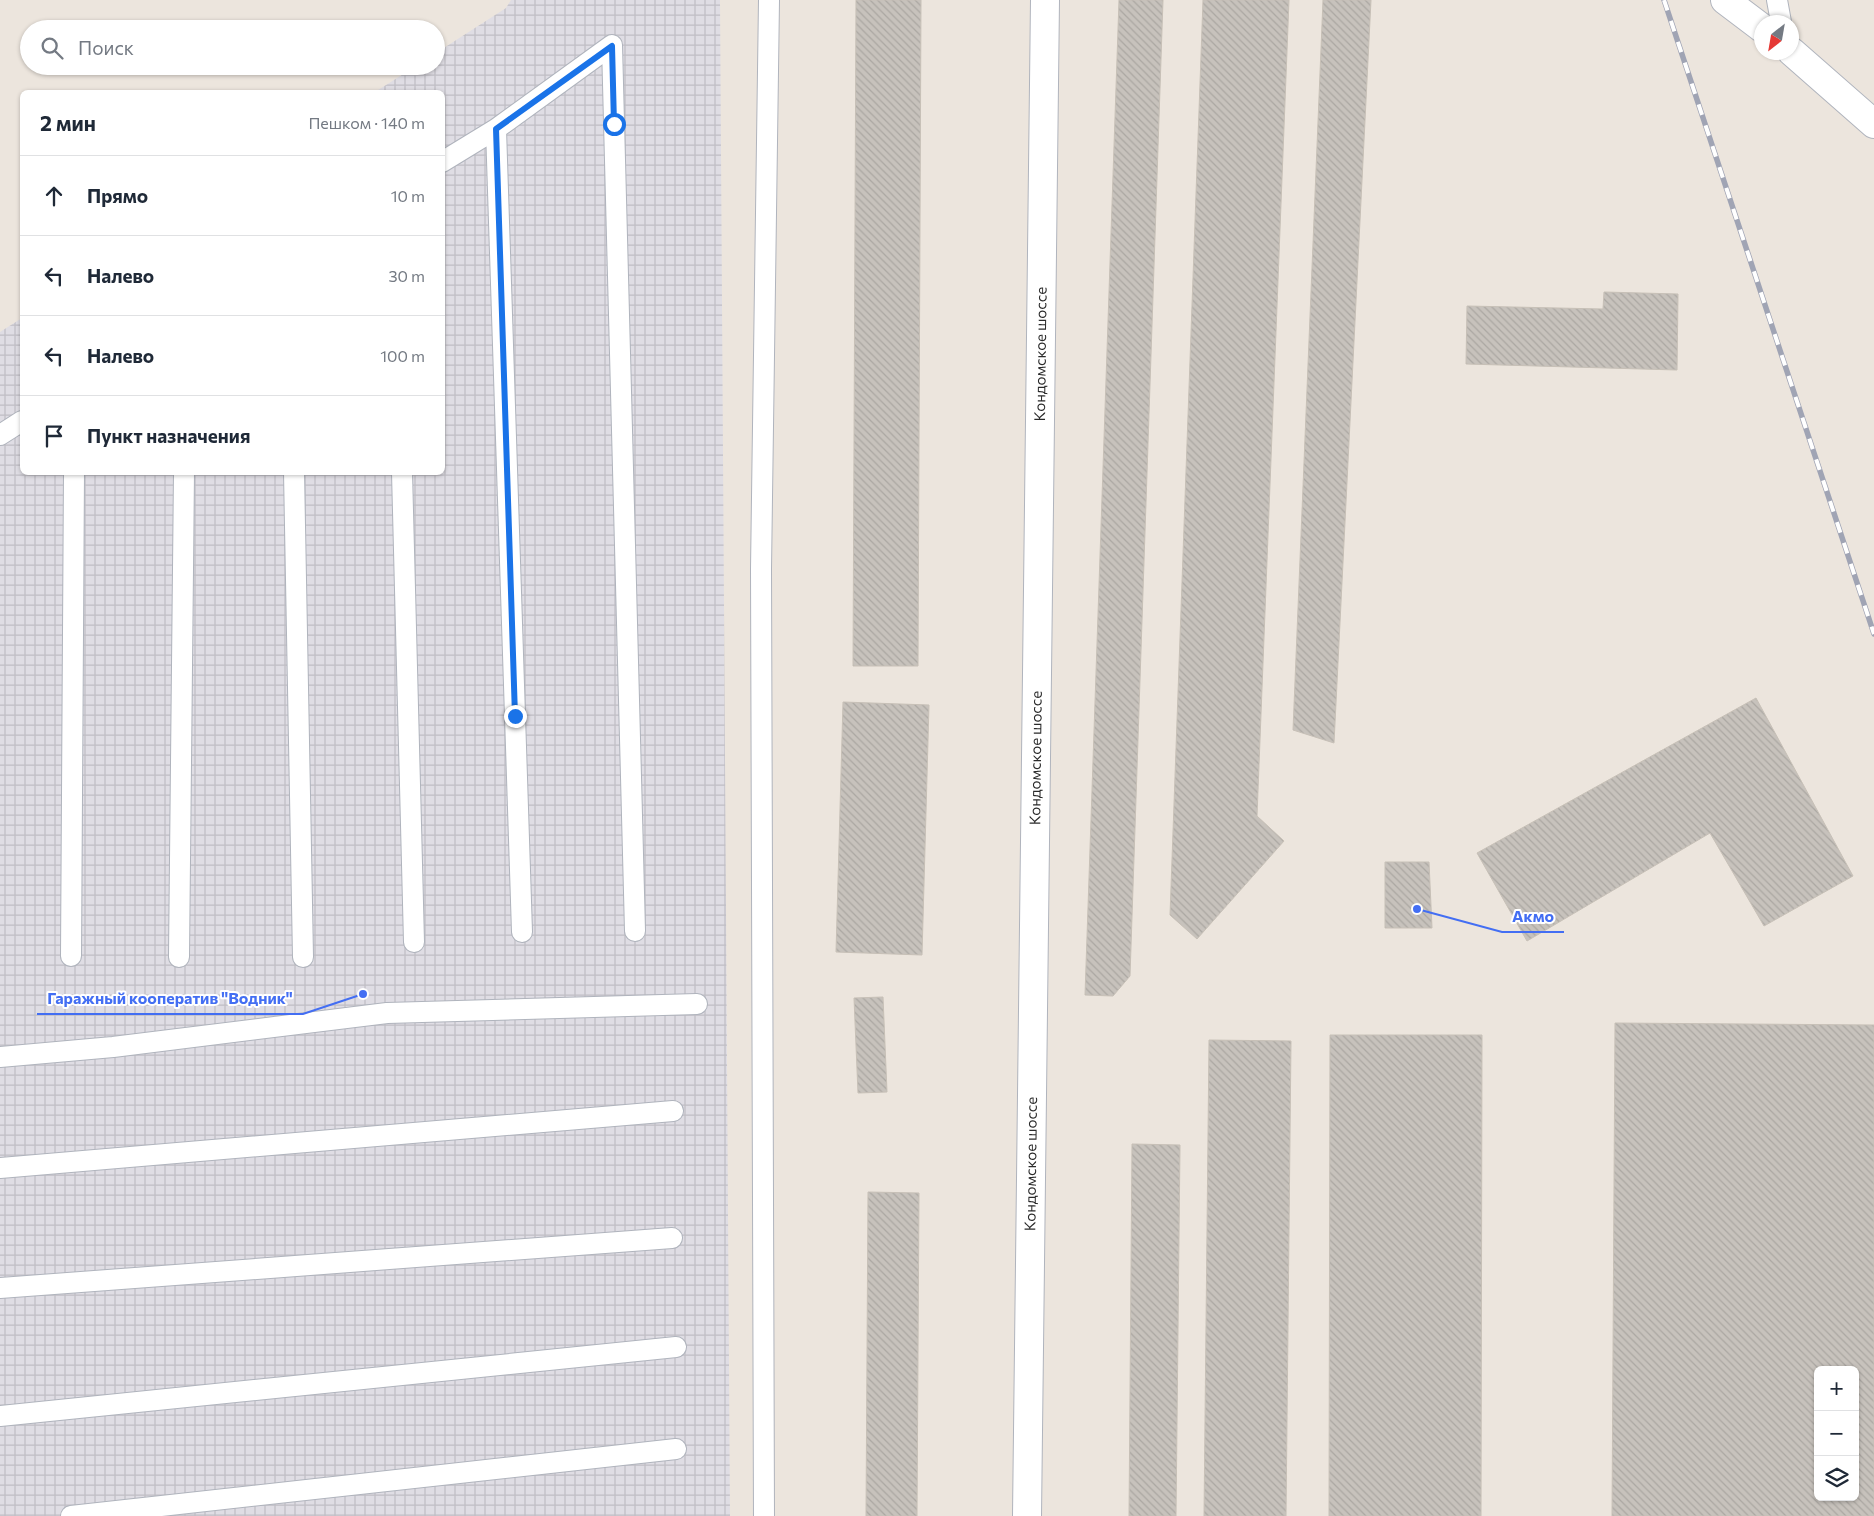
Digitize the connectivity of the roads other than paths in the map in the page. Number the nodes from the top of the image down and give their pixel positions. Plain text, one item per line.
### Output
1 (769, 0) edge
2 (1045, 0) edge
3 (1725, 0) edge
4 (1776, 0) edge
5 (1779, 15) edge
6 (1754, 22) edge
7 (1799, 58) edge
8 (1874, 124) edge
9 (496, 129) junction
10 (445, 160) edge
11 (20, 422) edge
12 (0, 435) edge
13 (74, 475) edge
14 (184, 475) edge
15 (294, 475) edge
16 (402, 475) edge
17 (635, 931) dead end
18 (522, 932) dead end
19 (414, 942) dead end
20 (71, 956) dead end
21 (179, 957) dead end
22 (303, 957) dead end
23 (697, 1004) dead end
24 (0, 1057) edge
25 (673, 1112) dead end
26 (0, 1168) edge
27 (672, 1238) dead end
28 (0, 1288) edge
29 (676, 1347) dead end
30 (0, 1416) edge
31 (676, 1450) dead end
32 (71, 1516) edge
33 (764, 1516) edge
34 (1027, 1516) edge

1 - 33 lane
2 - 34 street, Кондомское шоссе
3 - 6 street
4 - 5 lane
7 - 8 street
9 - 10 lane
9 - 17 lane
9 - 18 lane
11 - 12 lane
13 - 20 lane
14 - 21 lane
15 - 22 lane
16 - 19 lane
23 - 24 lane
25 - 26 lane
27 - 28 lane
29 - 30 lane
31 - 32 lane

